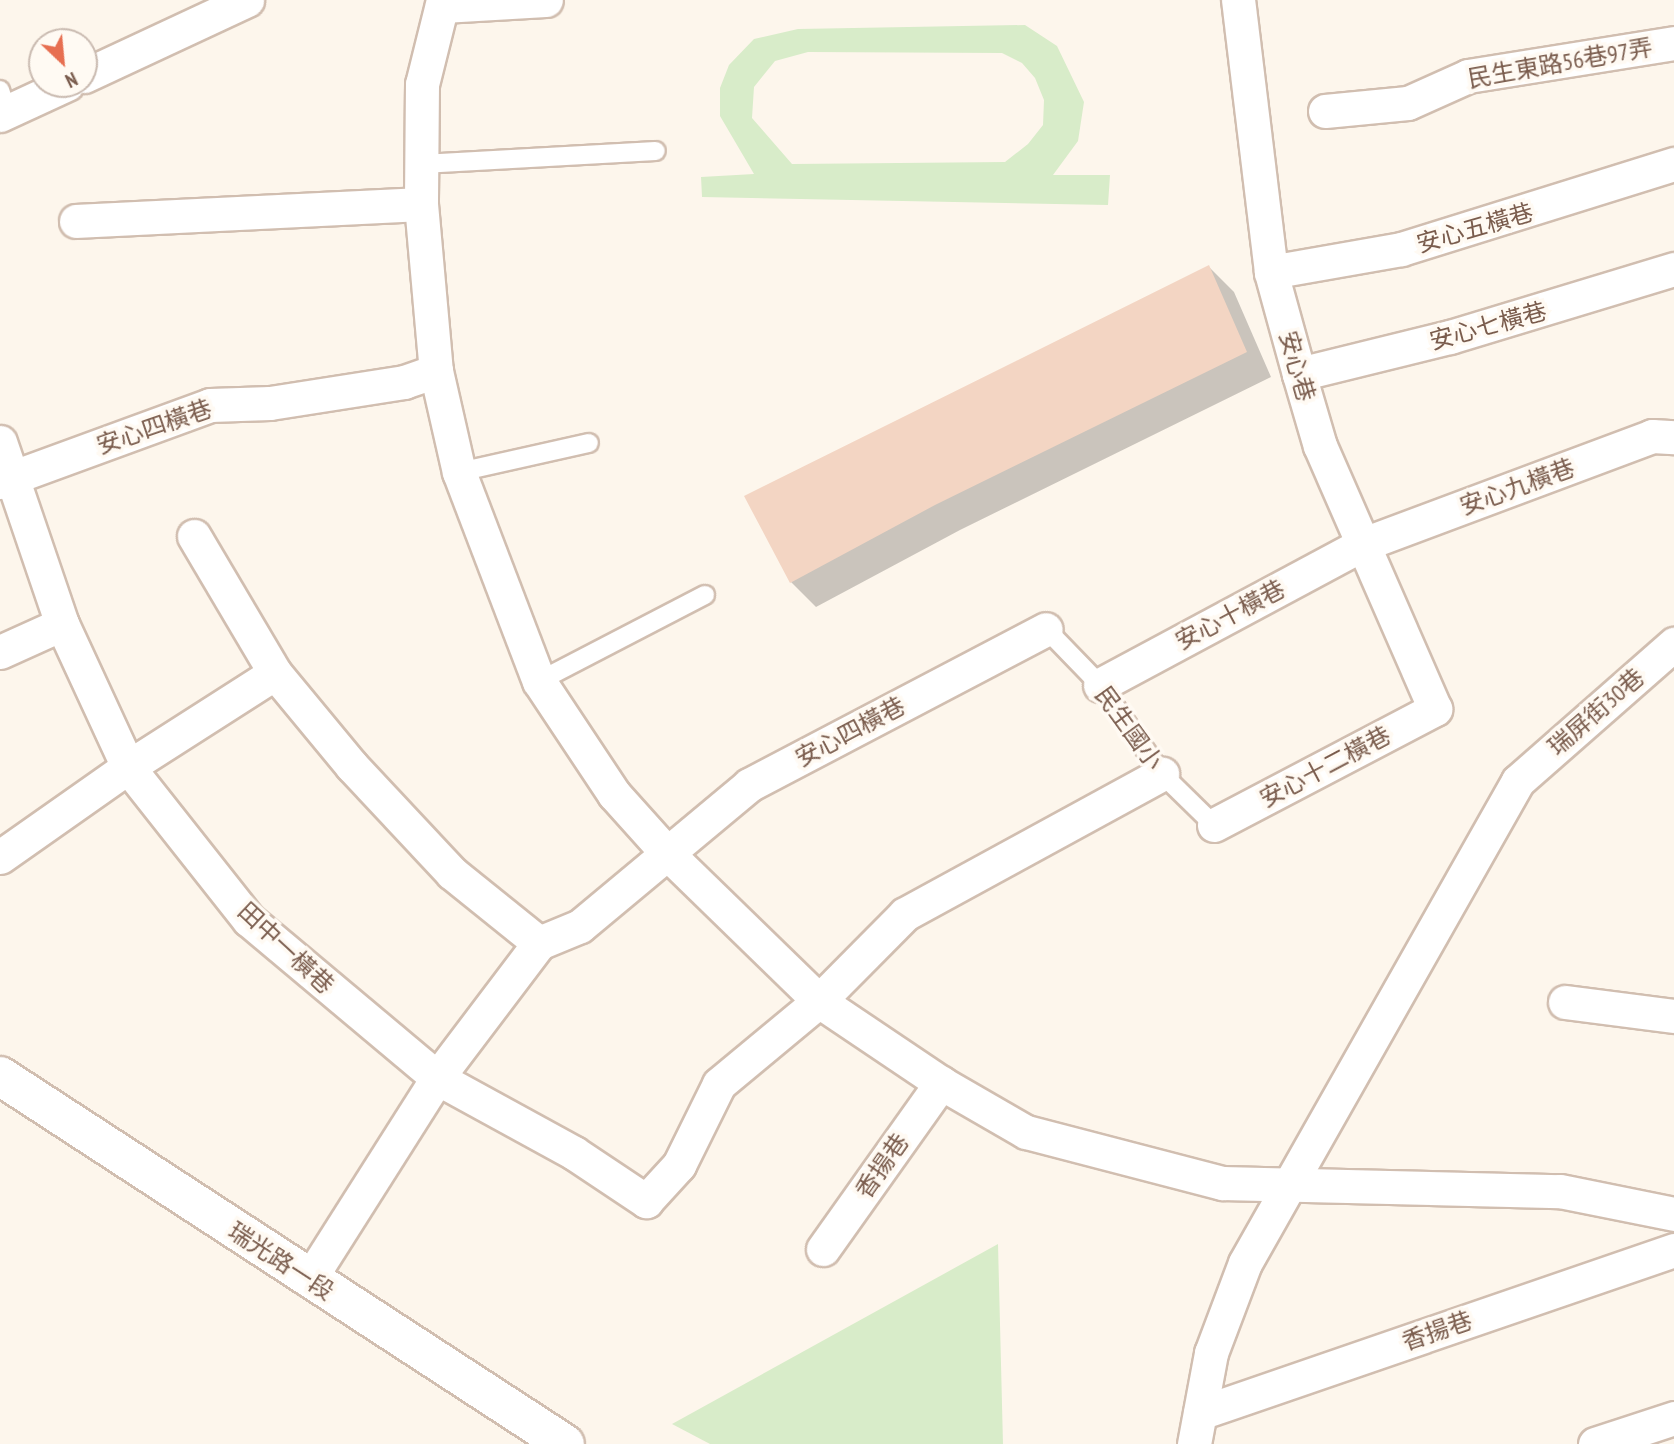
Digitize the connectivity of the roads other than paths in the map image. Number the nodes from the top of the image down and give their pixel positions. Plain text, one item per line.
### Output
1 (546, 0) edge
2 (1238, 0) edge
3 (236, 3) edge
4 (442, 3) edge
5 (1674, 43) edge
6 (98, 69) edge
7 (28, 97) edge
8 (2, 106) edge
9 (1325, 111) dead end
10 (656, 151) dead end
11 (422, 164) junction
12 (1674, 164) edge
13 (421, 204) junction
14 (76, 221) dead end
15 (1674, 269) edge
16 (1271, 272) junction
17 (436, 371) junction
18 (1299, 374) junction
19 (1674, 437) edge
20 (0, 442) edge
21 (589, 443) dead end
22 (460, 472) junction
23 (6, 480) edge
24 (194, 536) dead end
25 (1361, 545) junction
26 (705, 595) dead end
27 (62, 624) junction
28 (1046, 629) joint
29 (1674, 644) edge
30 (0, 652) edge
31 (275, 673) junction
32 (539, 681) junction
33 (1100, 685) junction
34 (1435, 709) joint
35 (128, 767) junction
36 (1162, 774) junction
37 (1518, 780) joint
38 (1214, 825) joint
39 (667, 853) junction
40 (0, 857) edge
41 (539, 943) junction
42 (819, 1002) junction
43 (1565, 1002) dead end
44 (1674, 1016) edge
45 (0, 1076) edge
46 (437, 1078) junction
47 (941, 1083) junction
48 (1285, 1186) junction
49 (1674, 1214) edge
50 (822, 1249) dead end
51 (1674, 1250) edge
52 (309, 1280) junction
53 (1674, 1418) edge
54 (1197, 1428) edge
55 (565, 1444) edge
56 (1595, 1444) edge

1 - 4 street
2 - 16 street, 安心巷
3 - 6 street
4 - 11 street
5 - 9 street, 民生東路56巷97弄
7 - 8 street
10 - 11 lane
11 - 13 street
12 - 16 street, 安心五橫巷
13 - 14 street
13 - 17 street
15 - 18 street, 安心七橫巷
16 - 18 street, 安心巷
17 - 22 street
17 - 23 street, 安心四橫巷
18 - 25 street, 安心巷
19 - 25 street, 安心九橫巷
20 - 23 street, 田中一橫巷
21 - 22 lane
22 - 32 street
23 - 27 street, 田中一橫巷
24 - 31 street
25 - 33 street, 安心十橫巷
25 - 34 street, 安心巷
26 - 32 lane
27 - 30 street
27 - 35 street, 田中一橫巷
28 - 33 lane, 民生國小
28 - 39 street, 安心四橫巷
29 - 37 street, 瑞屏街30巷
31 - 35 street
31 - 41 street
32 - 39 street
33 - 36 lane, 民生國小
34 - 38 street, 安心十二橫巷
35 - 40 street
35 - 46 street, 田中一橫巷
36 - 38 lane, 民生國小
36 - 42 street
37 - 48 street, 香揚巷
39 - 41 street
39 - 42 street
41 - 46 street
42 - 46 street, 田中一橫巷
42 - 47 street
43 - 44 street
45 - 52 street, 瑞光路一段
46 - 52 street
47 - 48 street
47 - 50 street, 香揚巷
48 - 49 street
48 - 54 street, 香揚巷
51 - 54 street, 香揚巷
52 - 55 street, 瑞光路一段
53 - 56 street

